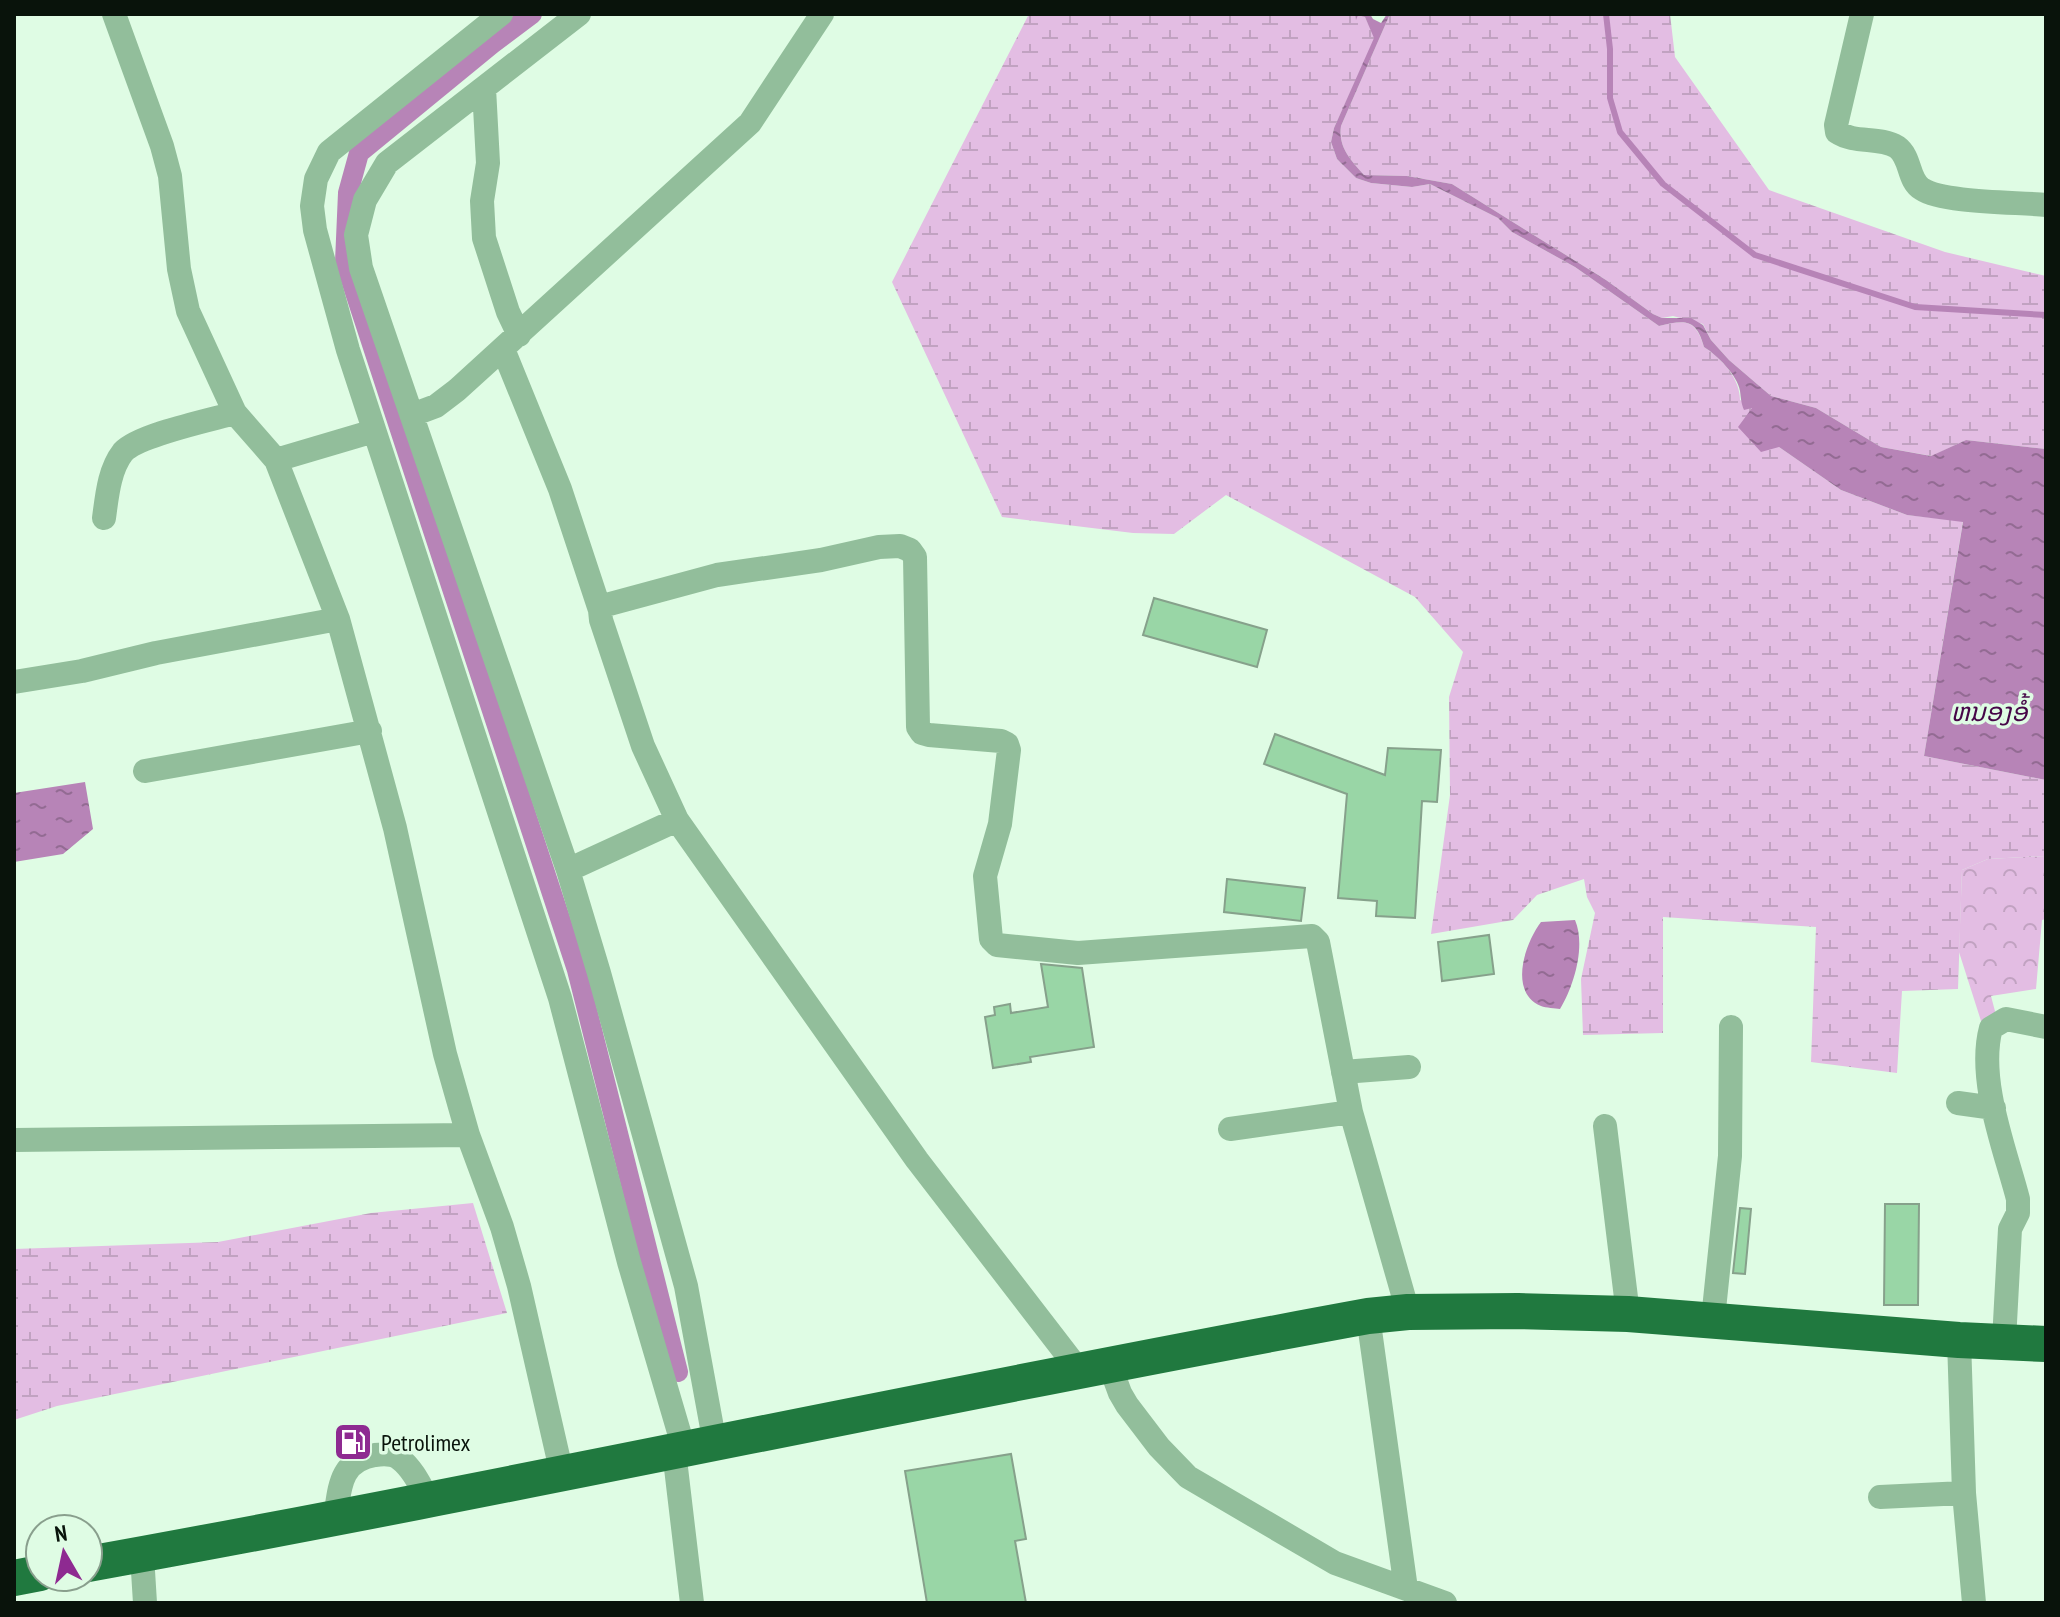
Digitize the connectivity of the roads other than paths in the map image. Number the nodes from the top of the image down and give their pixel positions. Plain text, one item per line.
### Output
1 (114, 14) edge
2 (501, 14) edge
3 (579, 14) edge
4 (822, 14) edge
5 (1862, 14) edge
6 (484, 88) junction
7 (2046, 205) edge
8 (511, 342) junction
9 (235, 413) junction
10 (412, 415) junction
11 (374, 431) junction
12 (276, 460) junction
13 (104, 518) dead end
14 (600, 610) junction
15 (338, 619) junction
16 (14, 682) edge
17 (370, 731) junction
18 (145, 771) dead end
19 (677, 820) junction
20 (568, 870) junction
21 (1731, 1027) dead end
22 (2046, 1027) edge
23 (1409, 1067) dead end
24 (1343, 1072) junction
25 (1958, 1103) dead end
26 (1994, 1108) junction
27 (1351, 1112) junction
28 (1605, 1126) dead end
29 (1230, 1129) dead end
30 (468, 1135) junction
31 (14, 1140) edge
32 (1408, 1312) junction
33 (1628, 1314) junction
34 (1368, 1316) junction
35 (1713, 1319) junction
36 (1959, 1340) junction
37 (2004, 1341) junction
38 (2046, 1344) edge
39 (1094, 1366) junction
40 (691, 1448) junction
41 (562, 1474) junction
42 (1964, 1493) junction
43 (1880, 1497) dead end
44 (429, 1501) junction
45 (335, 1518) junction
46 (142, 1555) junction
47 (104, 1561) edge
48 (1406, 1589) junction
49 (145, 1603) edge
50 (692, 1603) edge
51 (1445, 1603) edge
52 (1974, 1603) edge

1 - 9 street
2 - 11 street
3 - 6 street
4 - 8 street
5 - 7 street
6 - 8 street
6 - 10 street
8 - 10 street
8 - 14 street
9 - 12 street
9 - 13 street
10 - 20 street
11 - 12 street
11 - 40 street
12 - 15 street
14 - 19 street
14 - 24 street
15 - 16 street
15 - 17 street
17 - 18 street
17 - 30 street
19 - 20 street
19 - 39 street
20 - 40 street
21 - 35 street
22 - 26 street
23 - 24 street
24 - 27 street
25 - 26 street
26 - 37 street
27 - 29 street
27 - 32 street
28 - 33 street
30 - 31 street
30 - 41 street
32 - 33 highway
32 - 34 highway
33 - 35 highway
34 - 39 highway
34 - 48 street
35 - 36 highway
36 - 37 highway
36 - 42 street
37 - 38 highway
39 - 40 highway
39 - 48 street
40 - 41 highway
40 - 50 street
41 - 44 highway
42 - 43 street
42 - 52 street
44 - 45 highway
44 - 45 street
45 - 46 highway
46 - 47 highway
46 - 49 street
48 - 51 street

